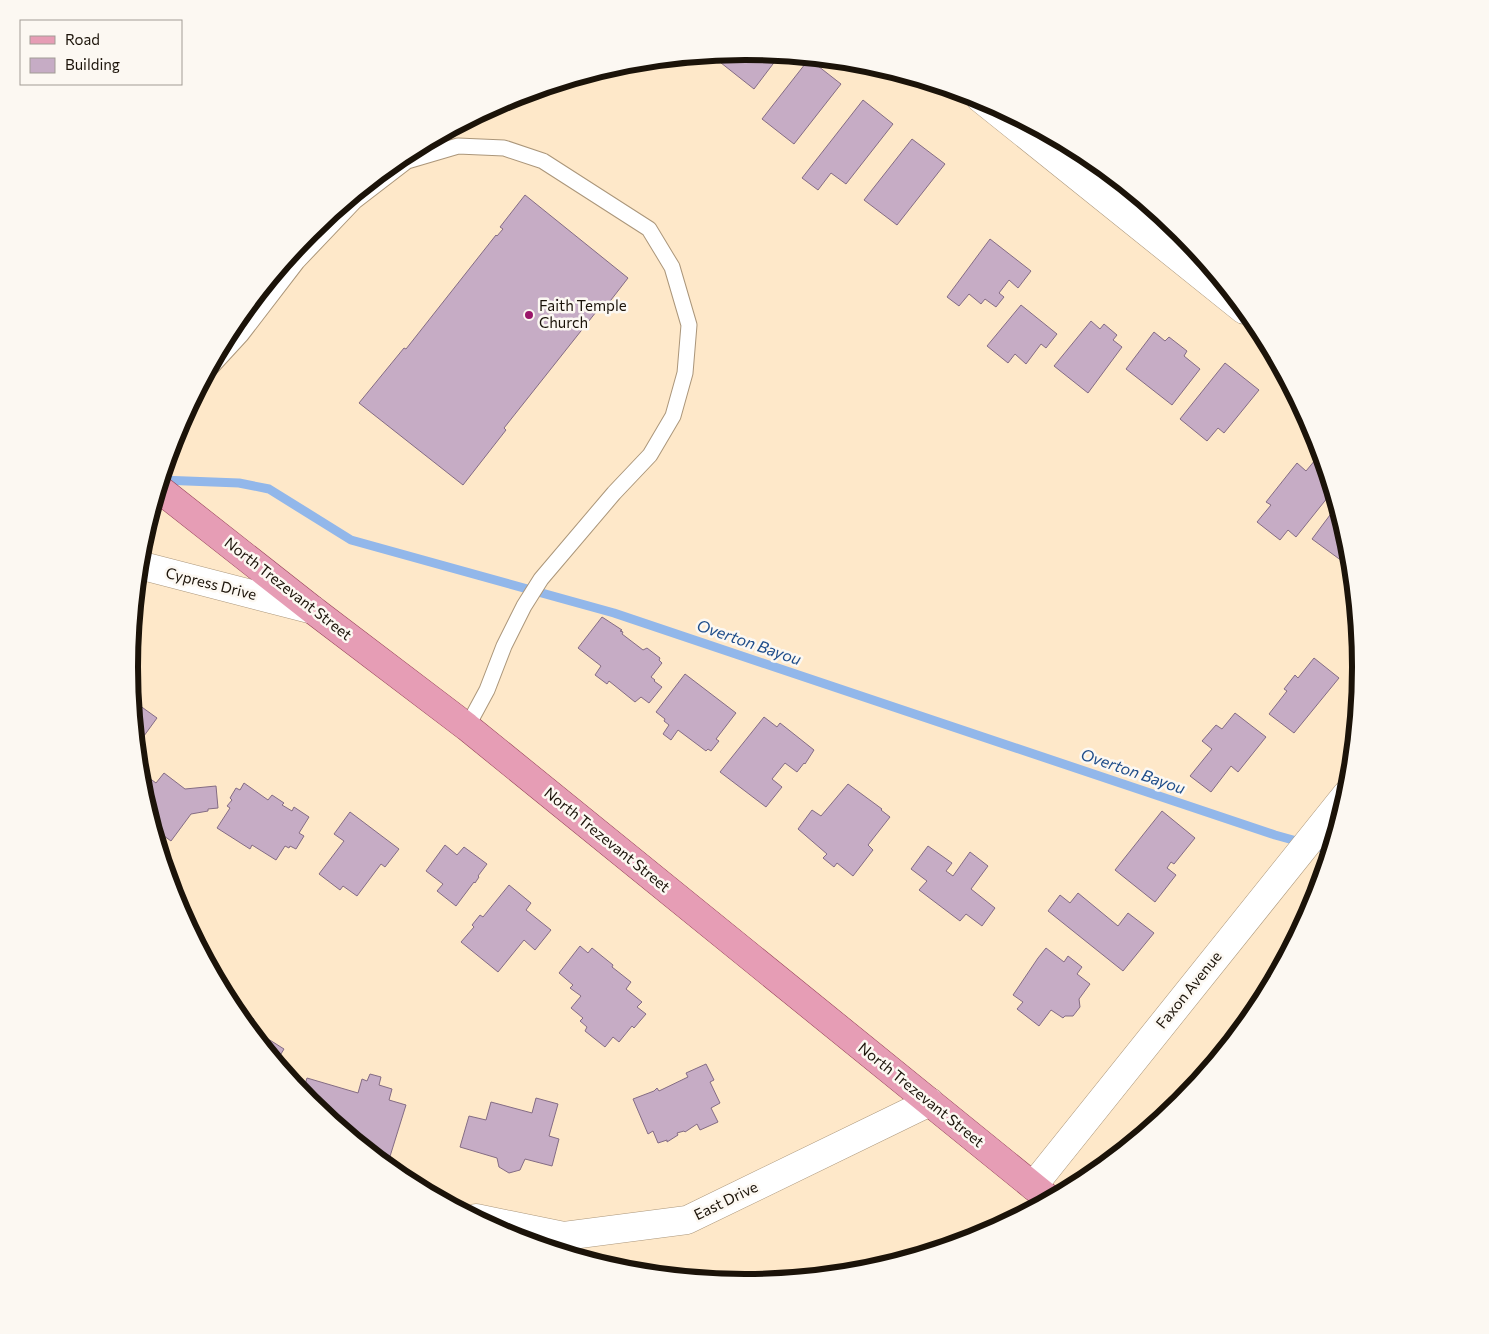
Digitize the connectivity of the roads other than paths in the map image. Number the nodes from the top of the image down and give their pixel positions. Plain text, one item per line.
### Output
1 (1008, 121) edge
2 (407, 162) edge
3 (407, 162) edge
4 (364, 194) edge
5 (351, 205) edge
6 (1222, 293) edge
7 (227, 350) edge
8 (164, 492) edge
9 (146, 567) edge
10 (313, 610) junction
11 (467, 727) junction
12 (1334, 810) edge
13 (930, 1102) junction
14 (1041, 1192) edge
15 (502, 1223) edge

1 - 6 street
2 - 4 lane
3 - 11 lane
5 - 7 lane
8 - 10 main road, North Trezevant Street
9 - 10 street, Cypress Drive
10 - 11 main road, North Trezevant Street
11 - 13 main road, North Trezevant Street
12 - 14 street, Faxon Avenue
13 - 14 main road, North Trezevant Street
13 - 15 street, East Drive

